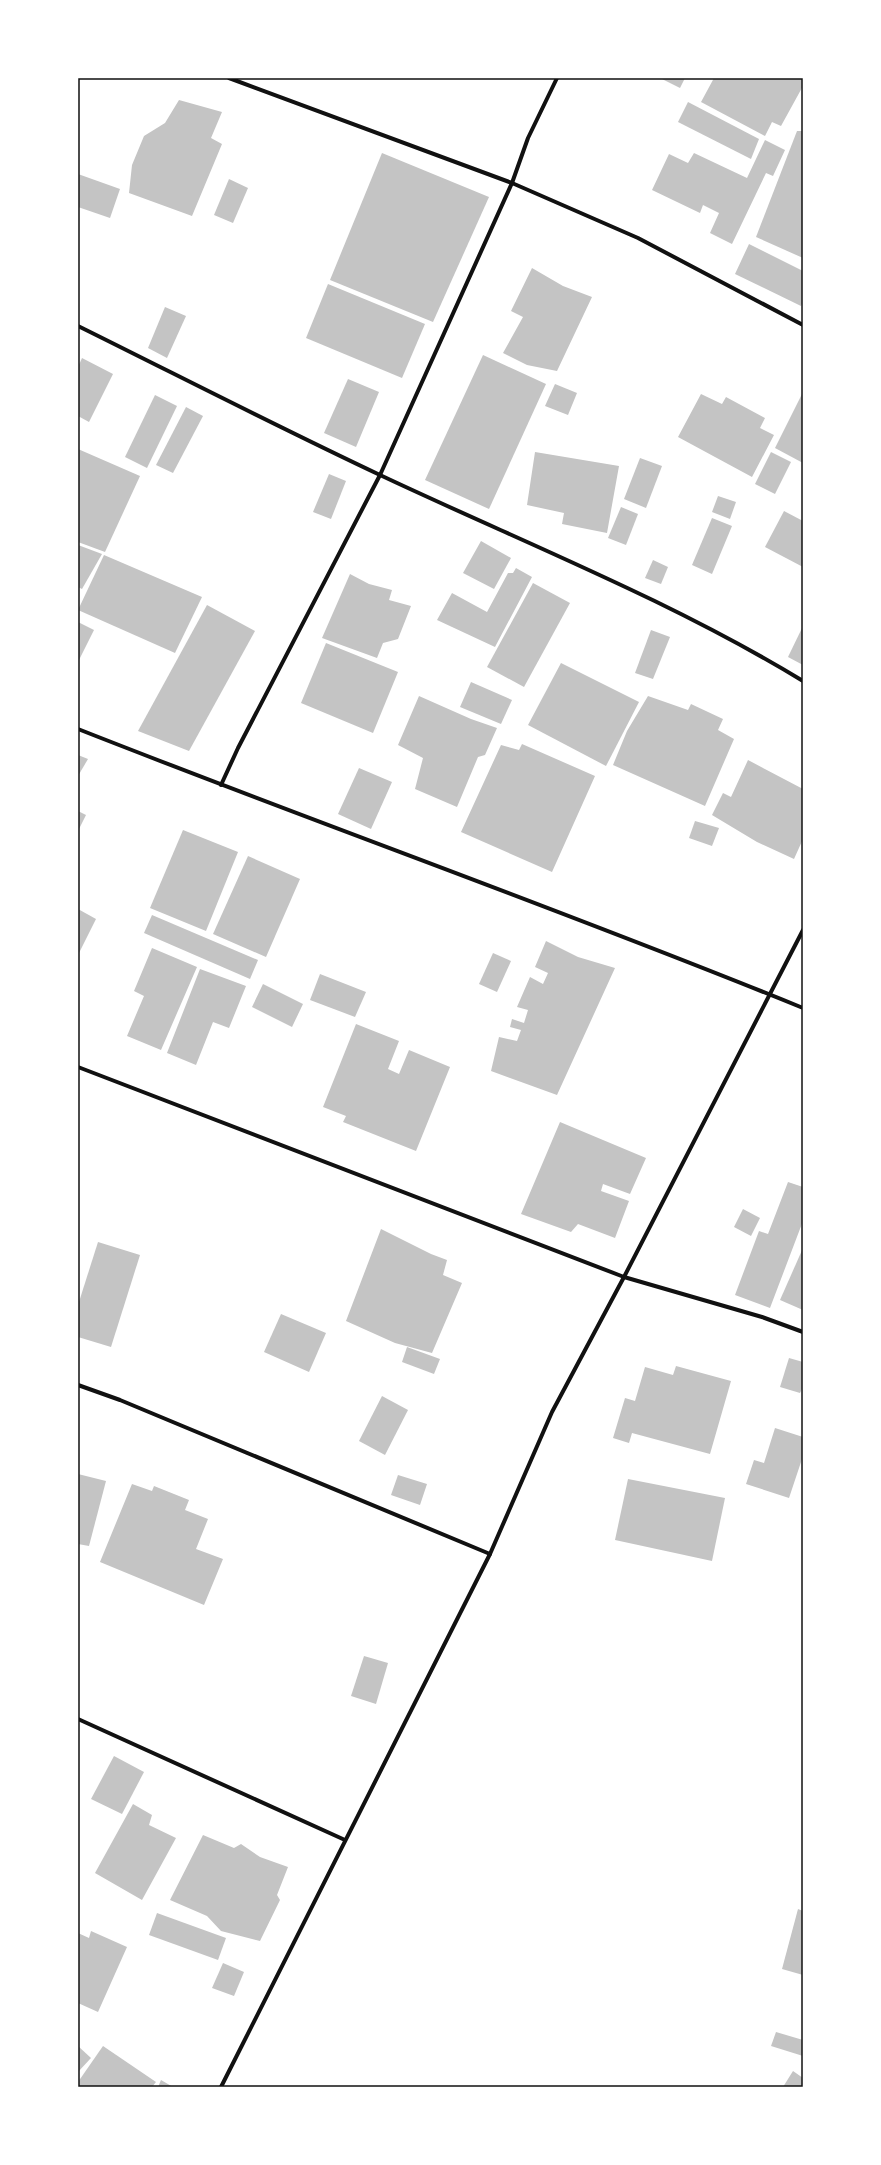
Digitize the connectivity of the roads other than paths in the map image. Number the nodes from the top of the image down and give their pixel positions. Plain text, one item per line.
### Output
1 (229, 78) edge
2 (557, 78) edge
3 (512, 183) junction
4 (803, 325) edge
5 (78, 326) edge
6 (380, 475) junction
7 (803, 680) edge
8 (78, 729) edge
9 (221, 785) junction
10 (803, 930) edge
11 (771, 995) junction
12 (803, 1008) edge
13 (78, 1068) edge
14 (624, 1277) junction
15 (803, 1332) edge
16 (78, 1385) edge
17 (490, 1554) junction
18 (78, 1719) edge
19 (345, 1840) junction
20 (221, 2087) edge

1 - 3 street
2 - 3 street
3 - 4 street
3 - 6 street
5 - 6 street
6 - 7 street
6 - 9 street
8 - 9 street
9 - 11 street
10 - 11 street
11 - 12 street
11 - 14 street
13 - 14 street
14 - 15 street
14 - 17 street
16 - 17 street
17 - 19 street
18 - 19 street
19 - 20 street

